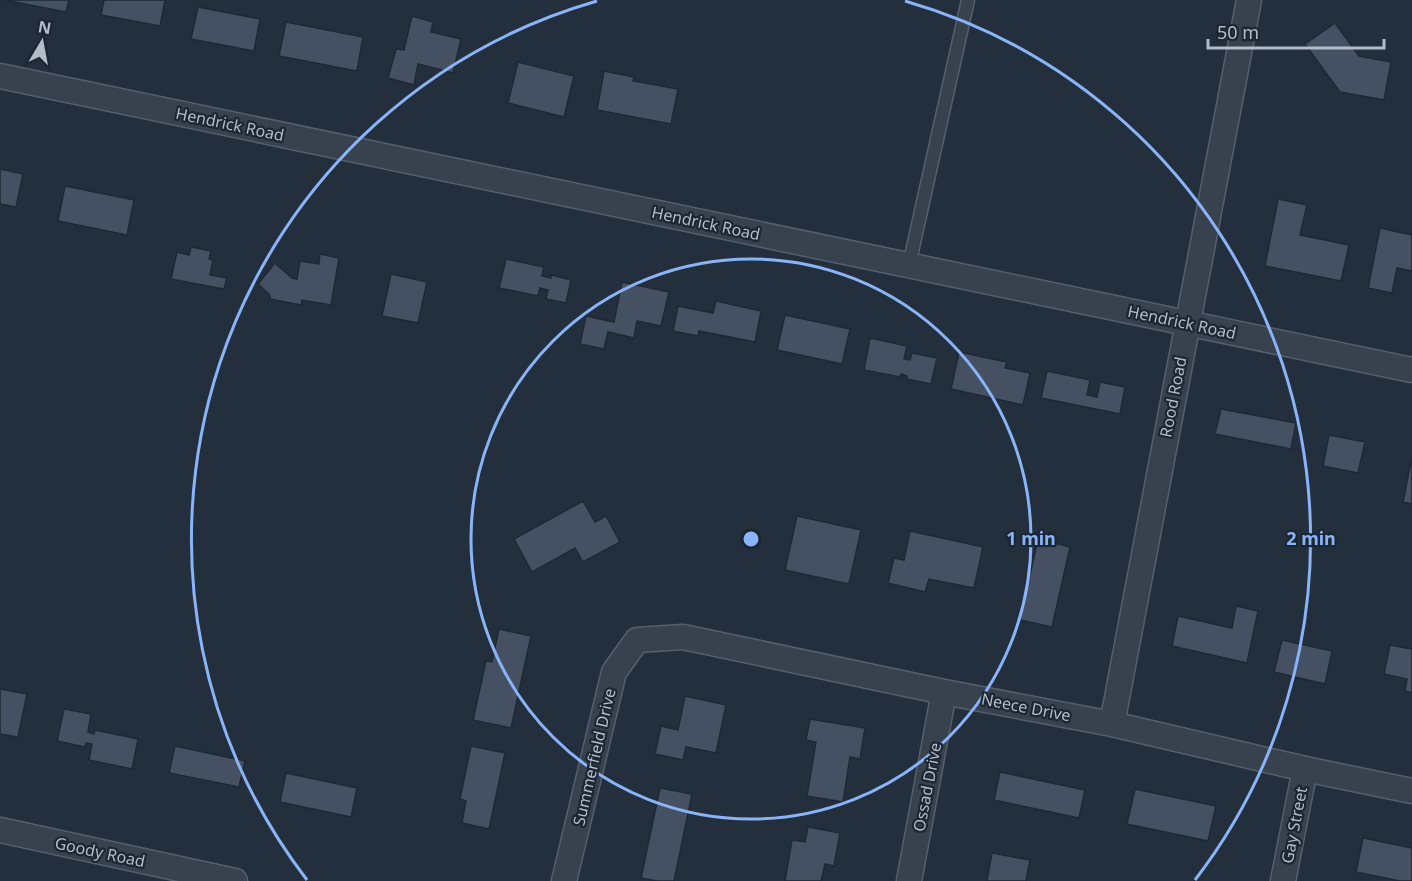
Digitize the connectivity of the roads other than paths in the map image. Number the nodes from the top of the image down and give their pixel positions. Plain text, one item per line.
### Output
1 (968, 0) edge
2 (1249, 0) edge
3 (0, 76) edge
4 (909, 265) junction
5 (1186, 323) junction
6 (1412, 370) edge
7 (637, 640) joint
8 (944, 692) junction
9 (1112, 724) junction
10 (1305, 769) junction
11 (1412, 791) edge
12 (0, 830) edge
13 (234, 881) edge
14 (564, 881) edge
15 (909, 881) edge
16 (1283, 881) edge

1 - 4 lane
2 - 5 street, Rood Road
3 - 4 street, Hendrick Road
4 - 5 street, Hendrick Road
5 - 6 street, Hendrick Road
5 - 9 street, Rood Road
7 - 8 street, Neece Drive
7 - 14 street, Summerfield Drive
8 - 9 street, Neece Drive
8 - 15 street, Ossad Drive
9 - 10 street, Neece Drive
10 - 11 street, Neece Drive
10 - 16 street, Gay Street
12 - 13 street, Goody Road

